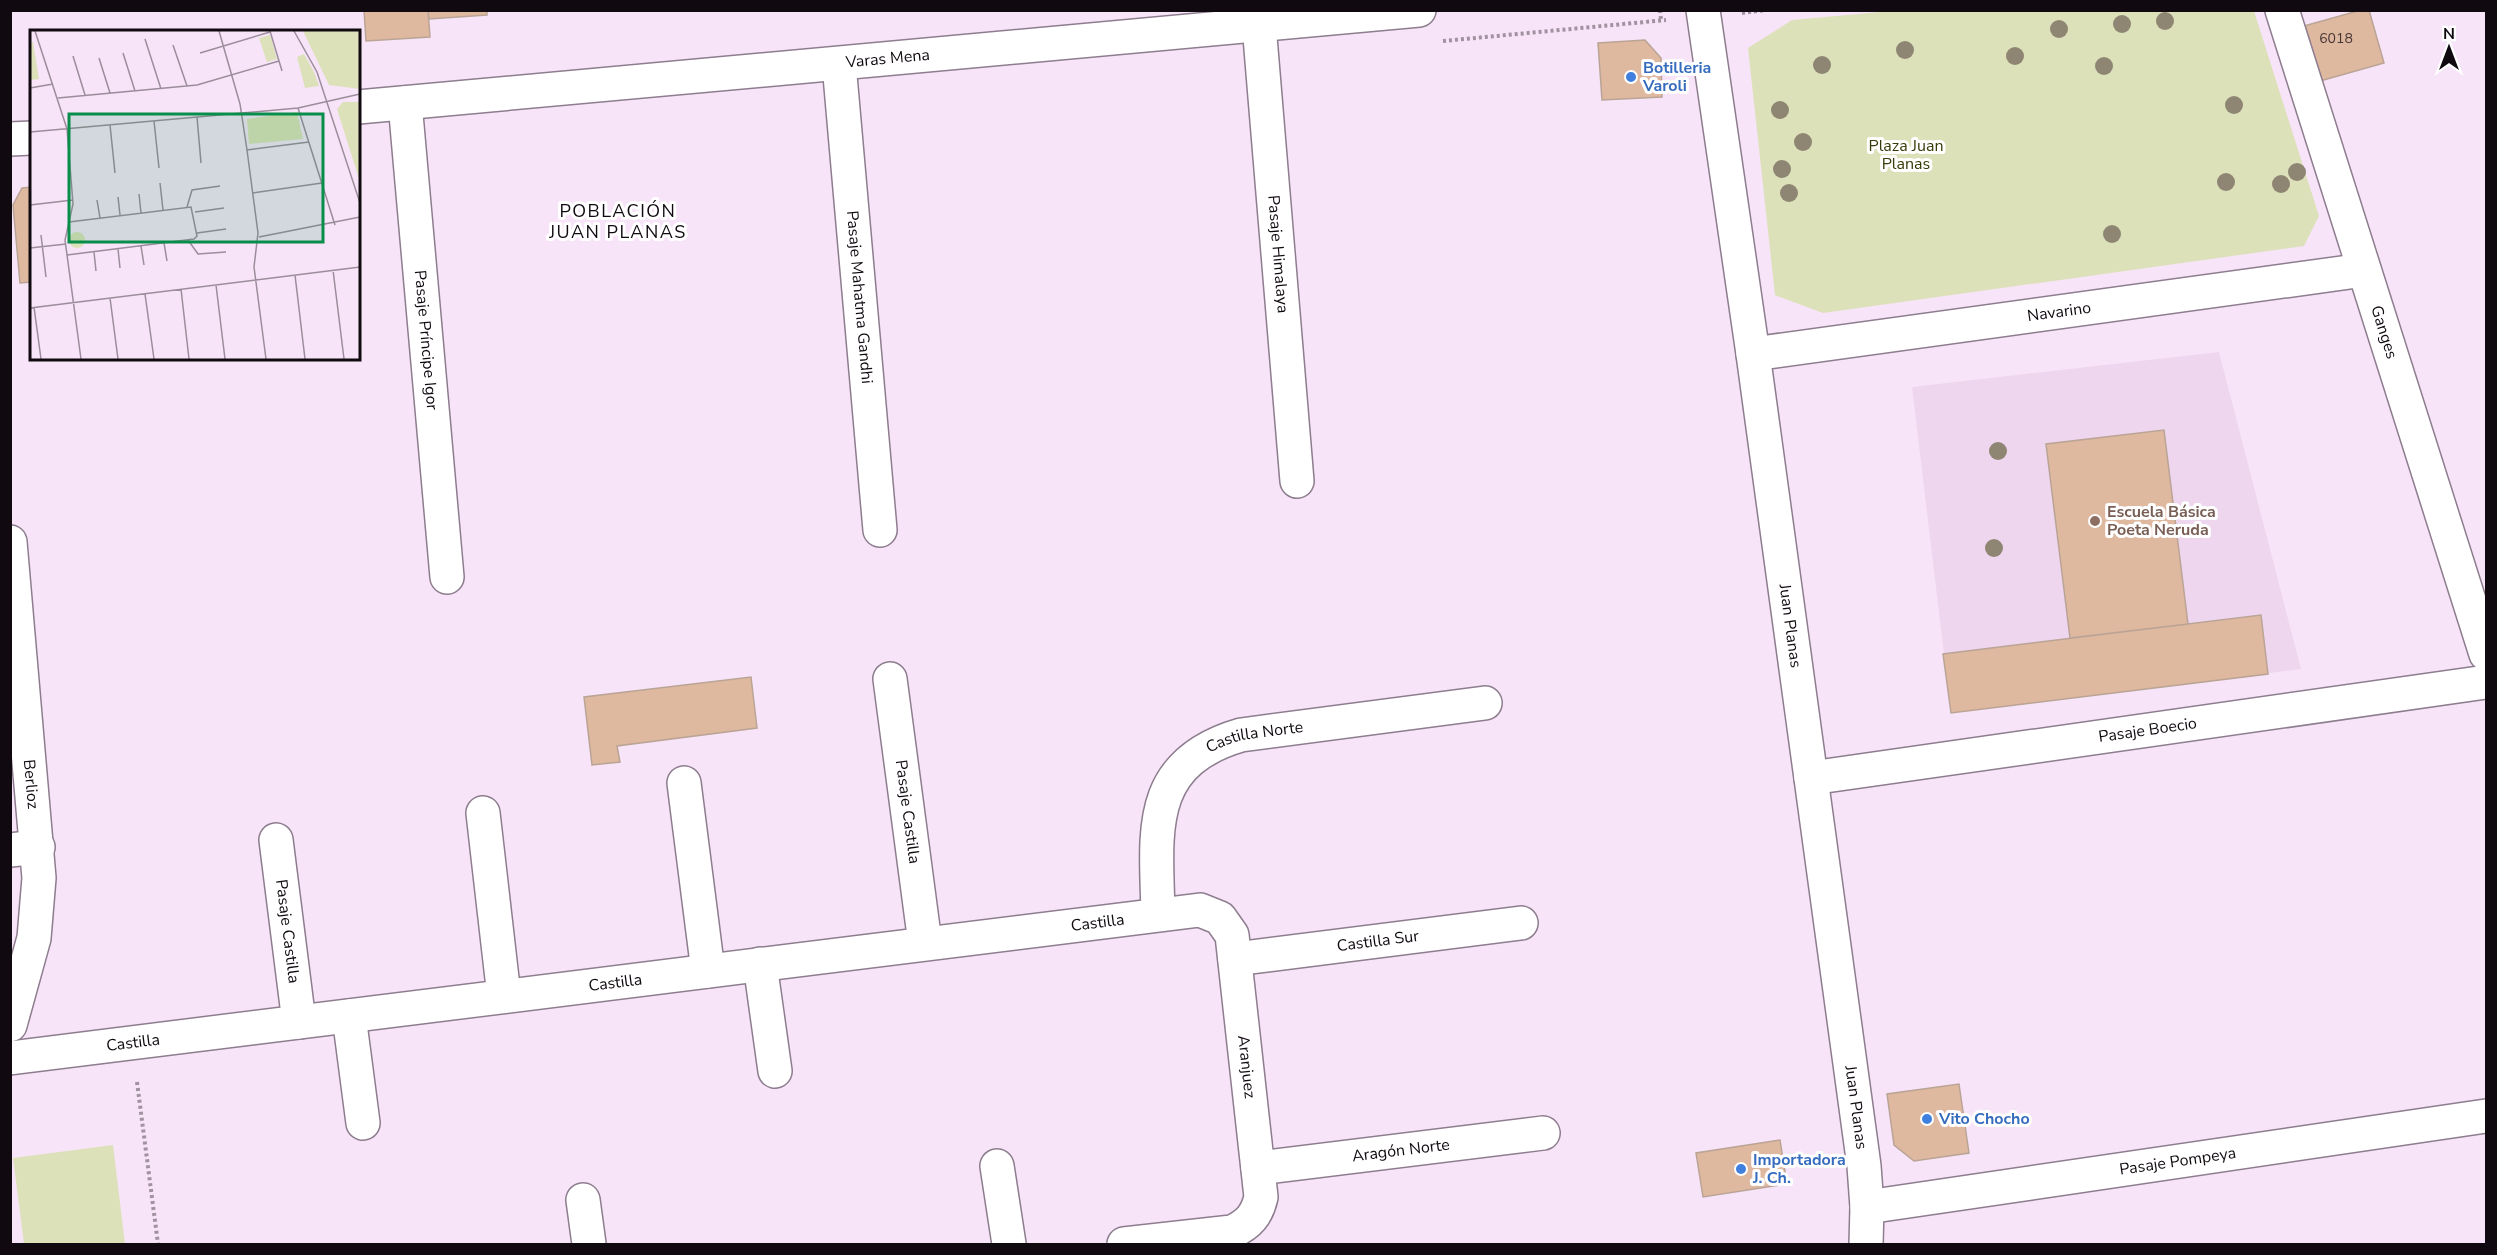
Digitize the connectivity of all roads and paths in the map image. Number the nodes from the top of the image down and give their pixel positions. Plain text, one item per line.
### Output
1 (1419, 10) edge
2 (1660, 10) edge
3 (1703, 10) edge
4 (2282, 10) edge
5 (1661, 20) dead end
6 (1259, 25) junction
7 (839, 64) junction
8 (405, 103) junction
9 (360, 107) edge
10 (30, 138) edge
11 (10, 139) edge
12 (2364, 270) junction
13 (1753, 354) junction
14 (1297, 481) dead end
15 (880, 530) dead end
16 (10, 542) edge
17 (447, 577) dead end
18 (2487, 654) edge
19 (890, 679) dead end
20 (2487, 682) edge
21 (1485, 703) dead end
22 (1811, 778) junction
23 (684, 783) dead end
24 (483, 813) dead end
25 (276, 840) dead end
26 (24, 848) edge
27 (1158, 913) junction
28 (1220, 918) joint
29 (1521, 923) dead end
30 (925, 943) junction
31 (1235, 958) junction
32 (760, 964) junction
33 (708, 971) junction
34 (504, 996) junction
35 (349, 1016) junction
36 (299, 1022) junction
37 (10, 1025) edge
38 (132, 1043) junction
39 (10, 1058) edge
40 (775, 1071) dead end
41 (2487, 1116) edge
42 (363, 1123) dead end
43 (1543, 1133) dead end
44 (997, 1166) dead end
45 (1258, 1168) junction
46 (583, 1200) dead end
47 (1867, 1208) junction
48 (1176, 1241) edge
49 (158, 1245) edge
50 (589, 1245) edge
51 (1009, 1245) edge
52 (1124, 1245) edge
53 (1866, 1245) edge

1 - 6 street, Varas Mena
2 - 5 path
3 - 13 street, Juan Planas
4 - 12 street, Ganges
6 - 7 street, Varas Mena
6 - 14 street, Pasaje Himalaya
7 - 8 street, Varas Mena
7 - 15 street, Pasaje Mahatma Gandhi
8 - 9 street, Varas Mena
8 - 17 street, Pasaje Príncipe Igor
10 - 11 street
12 - 13 street, Navarino
12 - 18 street, Ganges
13 - 22 street, Juan Planas
16 - 26 street, Berlioz
19 - 30 street, Pasaje Castilla
20 - 22 street, Pasaje Boecio
21 - 27 street, Castilla Norte
22 - 47 street, Juan Planas
23 - 33 street
24 - 34 street
25 - 36 street, Pasaje Castilla
26 - 37 street, Berlioz
27 - 28 street, Castilla
27 - 30 street, Castilla
28 - 31 street, Aranjuez
29 - 31 street, Castilla Sur
30 - 32 street, Castilla
31 - 45 street, Aranjuez
32 - 33 street, Castilla
32 - 40 street
33 - 34 street, Castilla
34 - 35 street, Castilla
35 - 36 street, Castilla
35 - 42 street
36 - 38 street, Castilla
38 - 39 street, Castilla
38 - 49 path
41 - 47 street, Pasaje Pompeya
43 - 45 street, Aragón Norte
44 - 51 street
45 - 48 street, Aranjuez
46 - 50 street
47 - 53 street, Juan Planas
48 - 52 street

